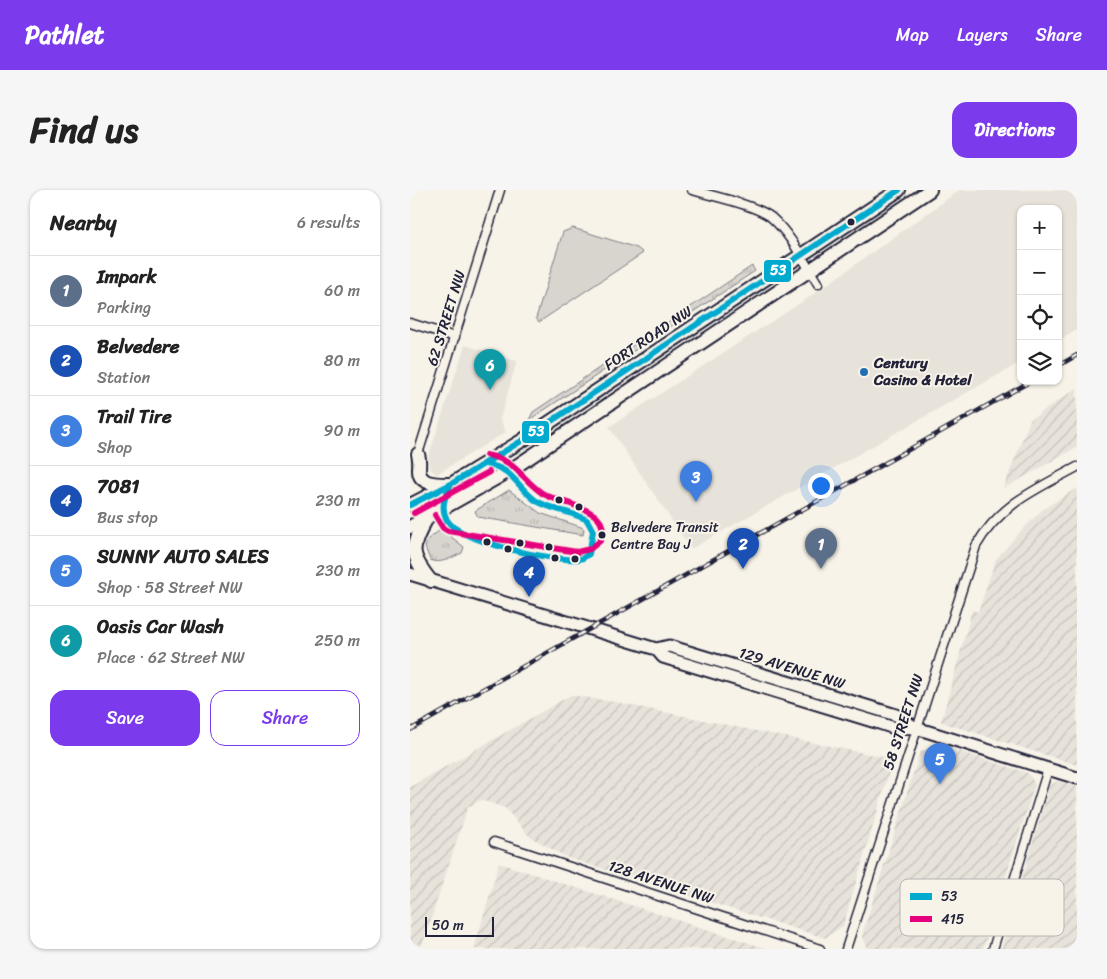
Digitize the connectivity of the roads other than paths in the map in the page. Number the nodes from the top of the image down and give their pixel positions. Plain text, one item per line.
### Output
1 (500, 190) edge
2 (692, 190) edge
3 (898, 190) edge
4 (930, 190) edge
5 (800, 256) junction
6 (810, 270) junction
7 (818, 284) dead end
8 (410, 323) edge
9 (455, 337) junction
10 (418, 454) junction
11 (1077, 467) edge
12 (410, 470) edge
13 (451, 484) junction
14 (410, 505) edge
15 (427, 519) junction
16 (410, 527) edge
17 (410, 574) edge
18 (431, 580) junction
19 (916, 728) junction
20 (1048, 769) junction
21 (1077, 778) edge
22 (494, 842) dead end
23 (1014, 879) edge
24 (997, 936) edge
25 (820, 949) edge
26 (846, 949) edge
27 (993, 949) edge

1 - 9 street, 62 STREET NW
2 - 5 street
3 - 5 main road, FORT ROAD NW
4 - 6 main road
5 - 6 street
5 - 13 main road, FORT ROAD NW
6 - 7 street
6 - 15 main road
8 - 9 street
9 - 10 street, 62 STREET NW
10 - 12 main road
10 - 13 main road
11 - 19 street, 58 STREET NW
13 - 14 main road, FORT ROAD NW
15 - 16 main road
15 - 18 main road
17 - 18 street, 129 AVENUE NW
18 - 19 street, 129 AVENUE NW
19 - 20 street, 129 AVENUE NW
19 - 26 street, 58 STREET NW
20 - 21 street, 129 AVENUE NW
20 - 23 street
22 - 25 street, 128 AVENUE NW
24 - 27 street

